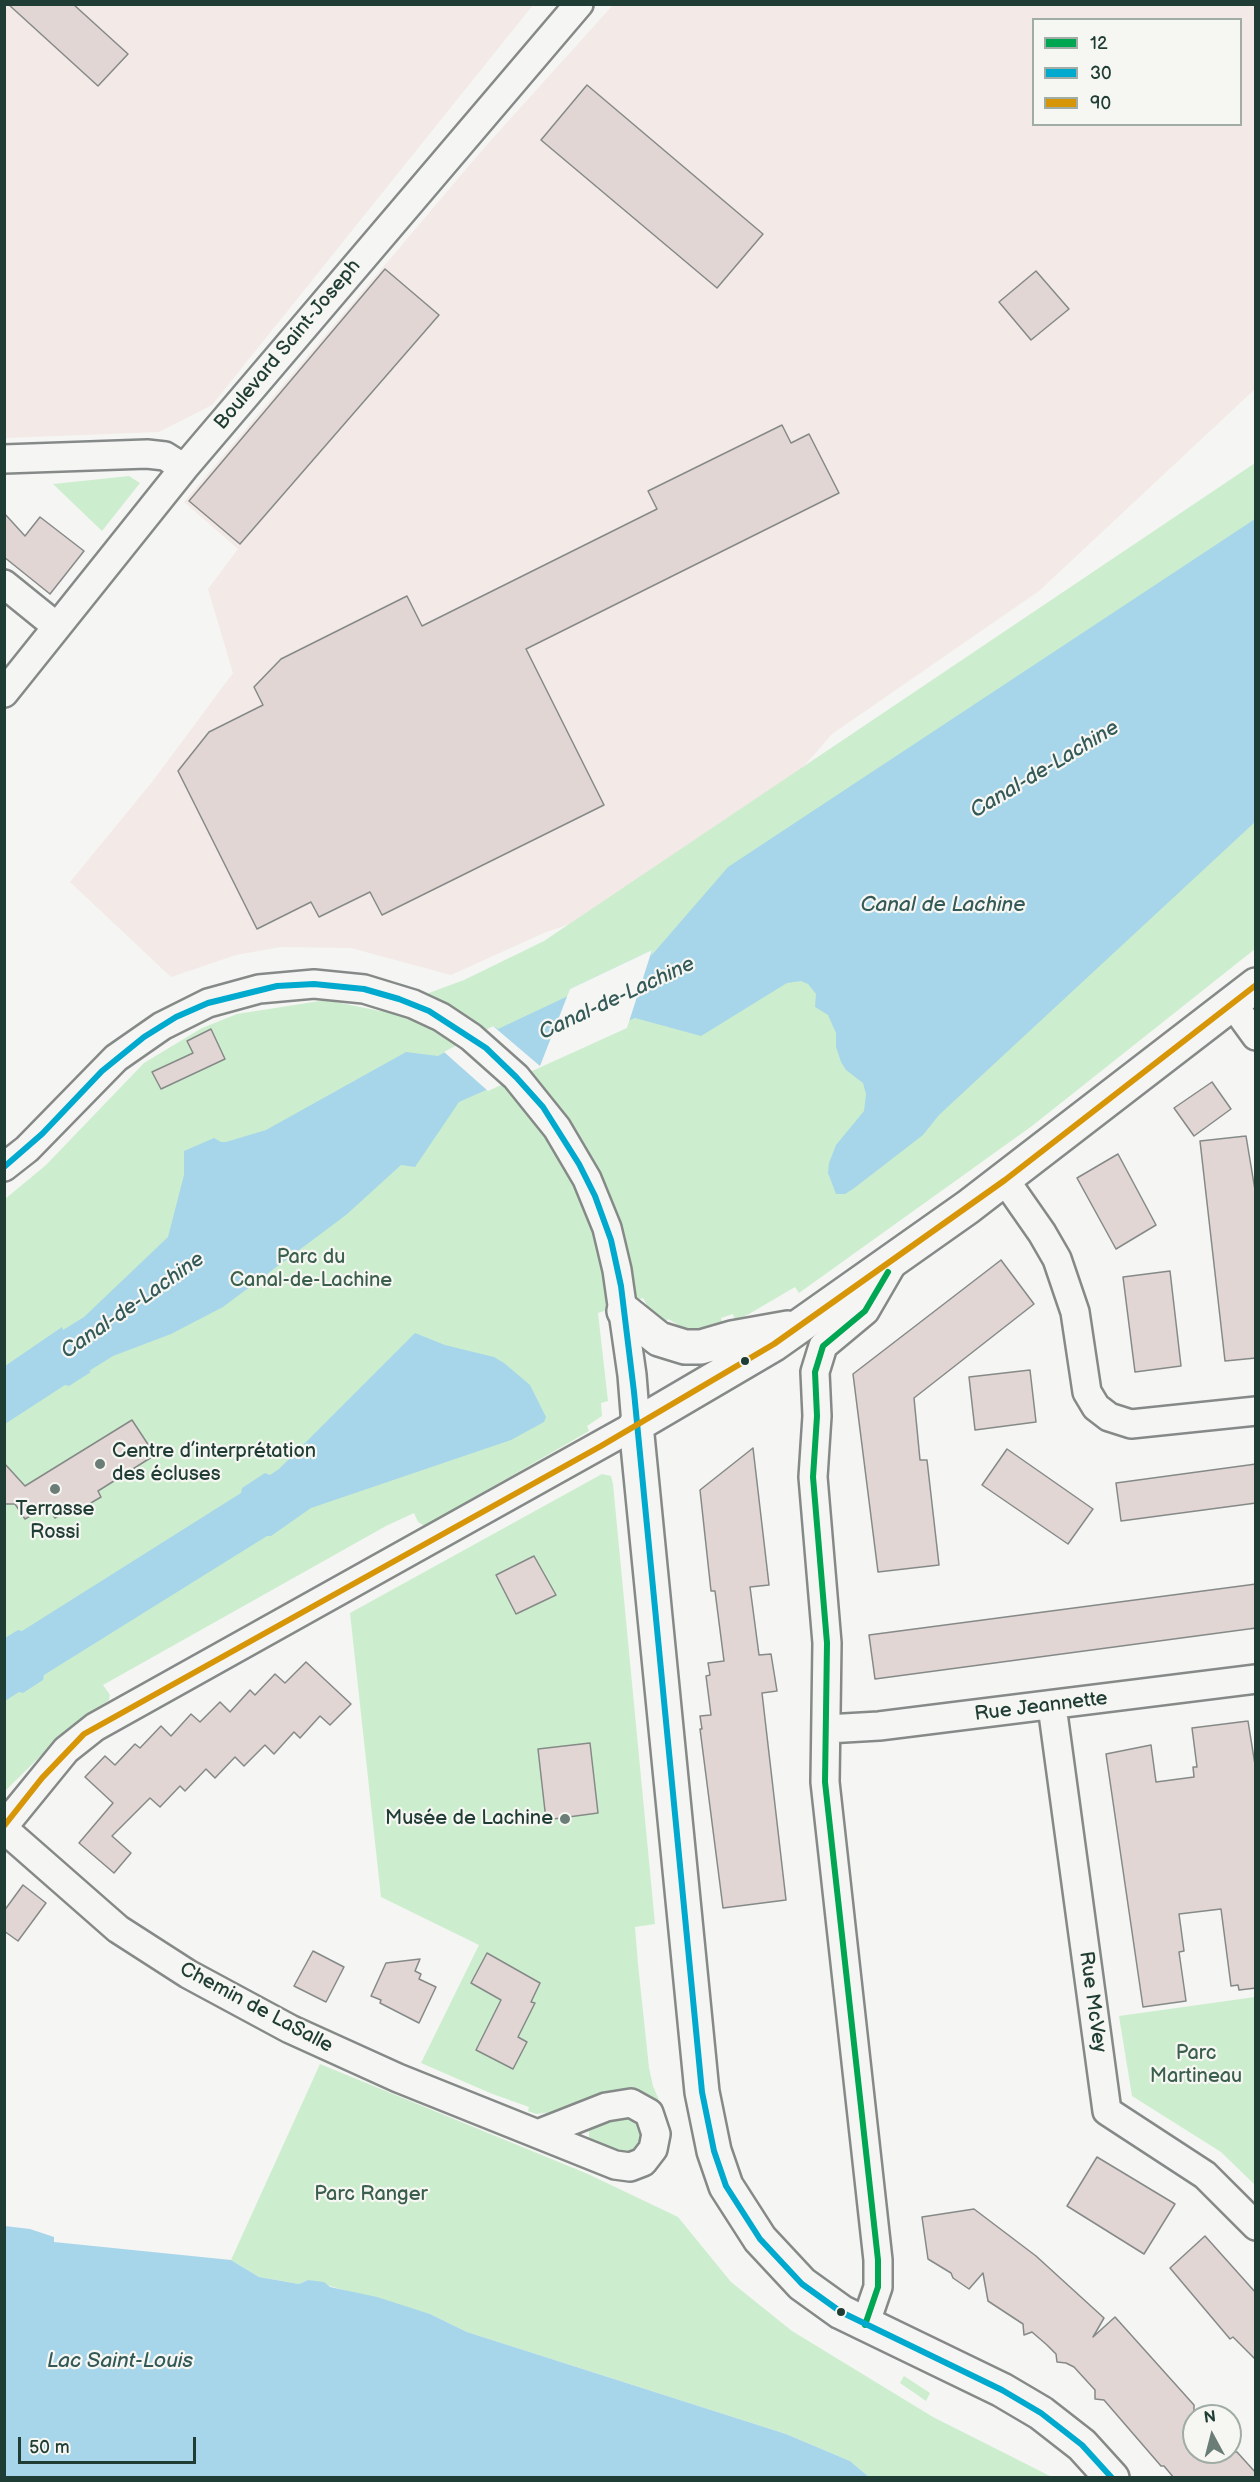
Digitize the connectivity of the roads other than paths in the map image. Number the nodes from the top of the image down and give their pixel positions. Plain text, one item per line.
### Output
1 (579, 4) edge
2 (4, 459) edge
3 (184, 468) junction
4 (4, 584) edge
5 (56, 626) junction
6 (4, 693) edge
7 (1244, 994) edge
8 (1256, 1036) edge
9 (4, 1167) edge
10 (1005, 1180) junction
11 (895, 1259) junction
12 (624, 1311) junction
13 (799, 1326) junction
14 (1256, 1411) edge
15 (636, 1425) junction
16 (1256, 1679) edge
17 (1053, 1706) junction
18 (826, 1729) junction
19 (4, 1828) edge
20 (540, 2133) dead end
21 (1256, 2226) edge
22 (865, 2325) junction
23 (1112, 2478) edge

1 - 3 street, Boulevard Saint-Joseph
2 - 3 street
3 - 5 street, Boulevard Saint-Joseph
4 - 5 street
5 - 6 street, Boulevard Saint-Joseph
7 - 8 street
7 - 10 main road
9 - 12 street
10 - 11 main road
10 - 14 street
11 - 13 main road
11 - 18 street
12 - 13 main road
12 - 15 street
13 - 15 main road
15 - 19 street
15 - 22 main road
16 - 17 street, Rue Jeannette
17 - 18 street, Rue Jeannette
17 - 21 street, Rue McVey
18 - 22 street
19 - 20 street, Chemin de LaSalle
22 - 23 main road

